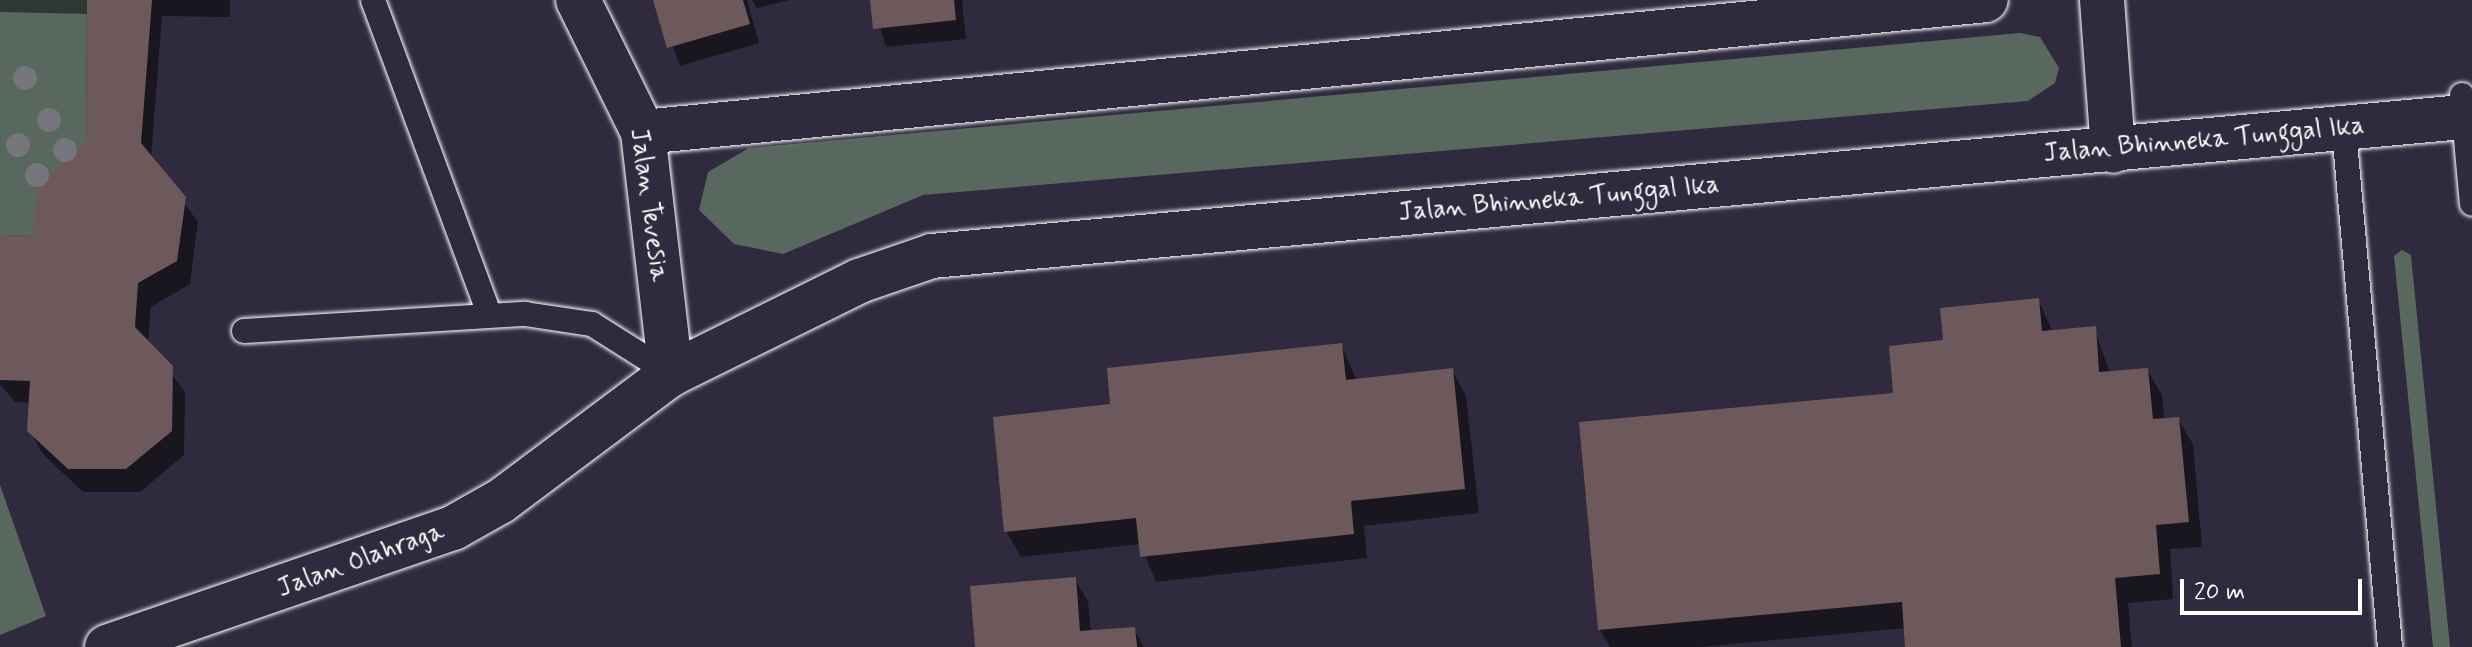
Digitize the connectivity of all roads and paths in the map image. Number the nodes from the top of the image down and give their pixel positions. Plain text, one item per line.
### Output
1 (373, 0) edge
2 (578, 0) edge
3 (1986, 0) edge
4 (2102, 0) edge
5 (2468, 105) edge
6 (2343, 117) junction
7 (643, 132) junction
8 (2112, 139) junction
9 (2472, 204) edge
10 (489, 314) junction
11 (244, 331) dead end
12 (671, 374) junction
13 (107, 647) edge
14 (2390, 647) edge

1 - 10 lane
2 - 7 street, Jalan Tevesia
3 - 7 street
4 - 8 street
5 - 6 street, Jalan Bhinneka Tunggal Ika
5 - 9 lane
6 - 8 street, Jalan Bhinneka Tunggal Ika
6 - 14 lane
7 - 12 street, Jalan Tevesia
8 - 12 street, Jalan Bhinneka Tunggal Ika
10 - 11 lane
10 - 12 lane
12 - 13 street, Jalan Olahraga

